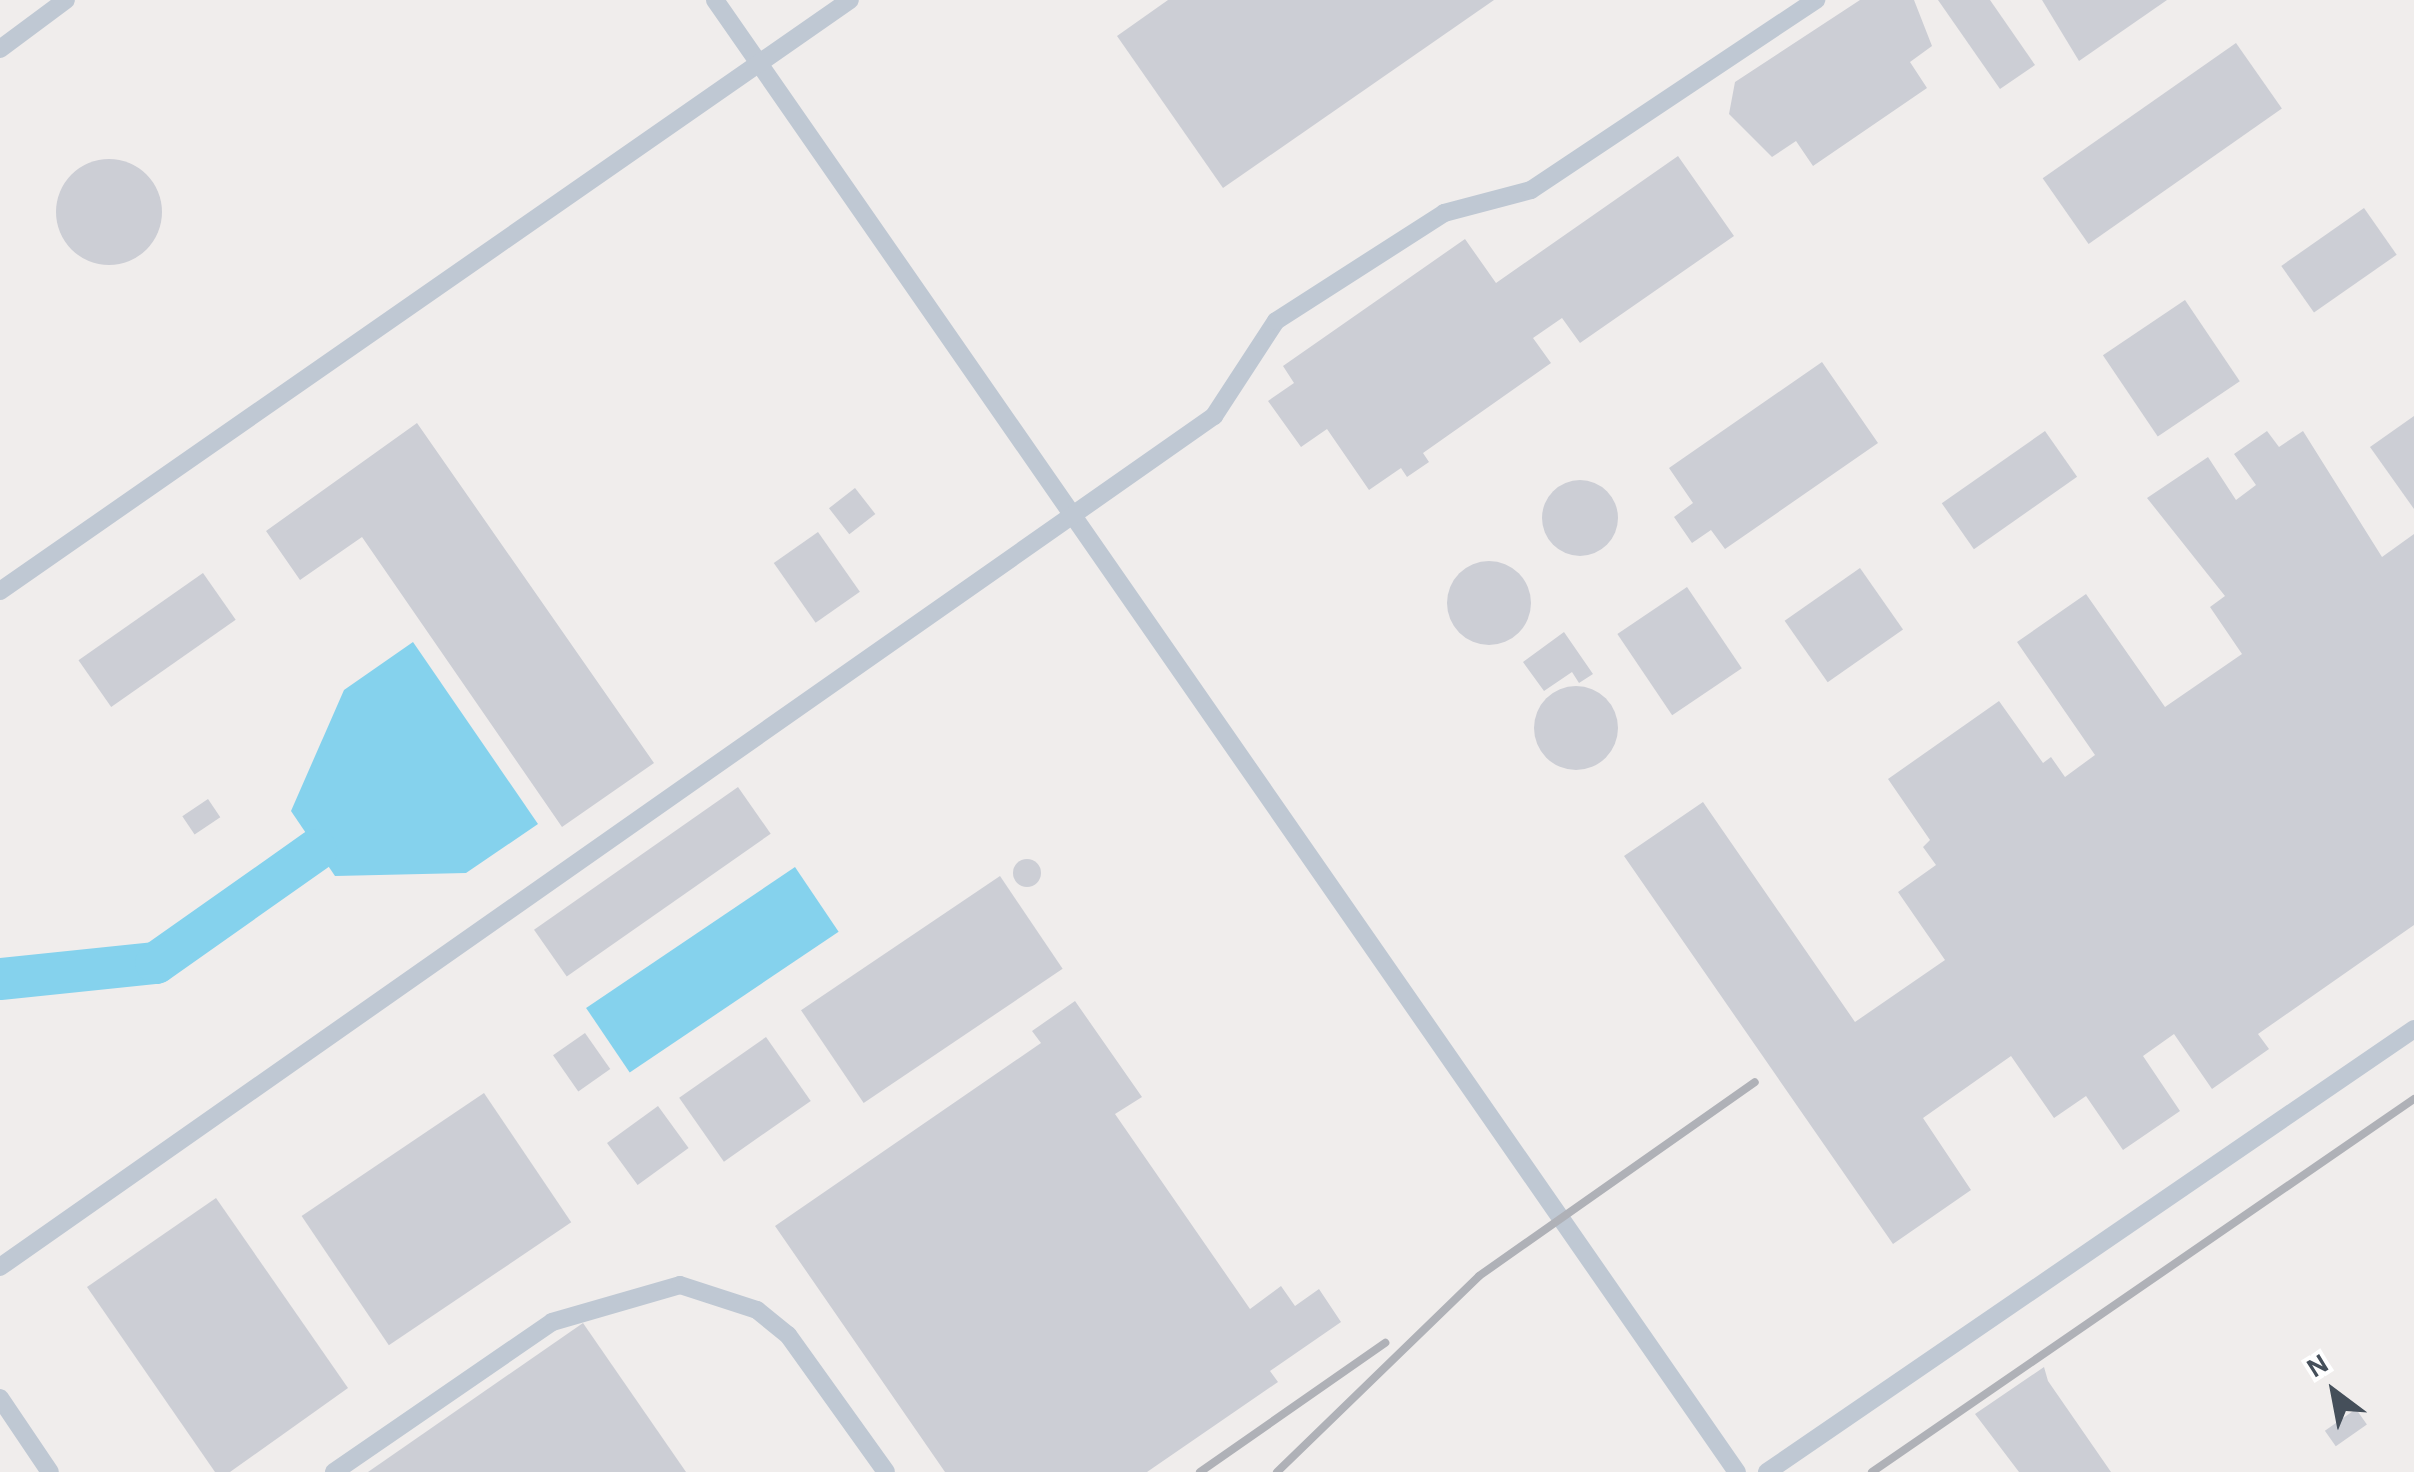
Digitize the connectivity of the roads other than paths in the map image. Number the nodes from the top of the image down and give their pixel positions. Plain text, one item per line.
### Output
1 (66, 0) edge
2 (716, 0) edge
3 (850, 0) edge
4 (1816, 0) edge
5 (0, 49) edge
6 (759, 62) junction
7 (1077, 517) junction
8 (0, 591) edge
9 (2414, 1029) edge
10 (0, 1267) edge
11 (0, 1398) edge
12 (50, 1472) edge
13 (334, 1472) edge
14 (886, 1472) edge
15 (1737, 1472) edge
16 (1768, 1472) edge

1 - 5 lane
2 - 6 lane
3 - 6 lane
4 - 7 lane
6 - 7 lane
6 - 8 lane
7 - 10 lane
7 - 15 lane
9 - 16 lane
11 - 12 lane
13 - 14 lane

